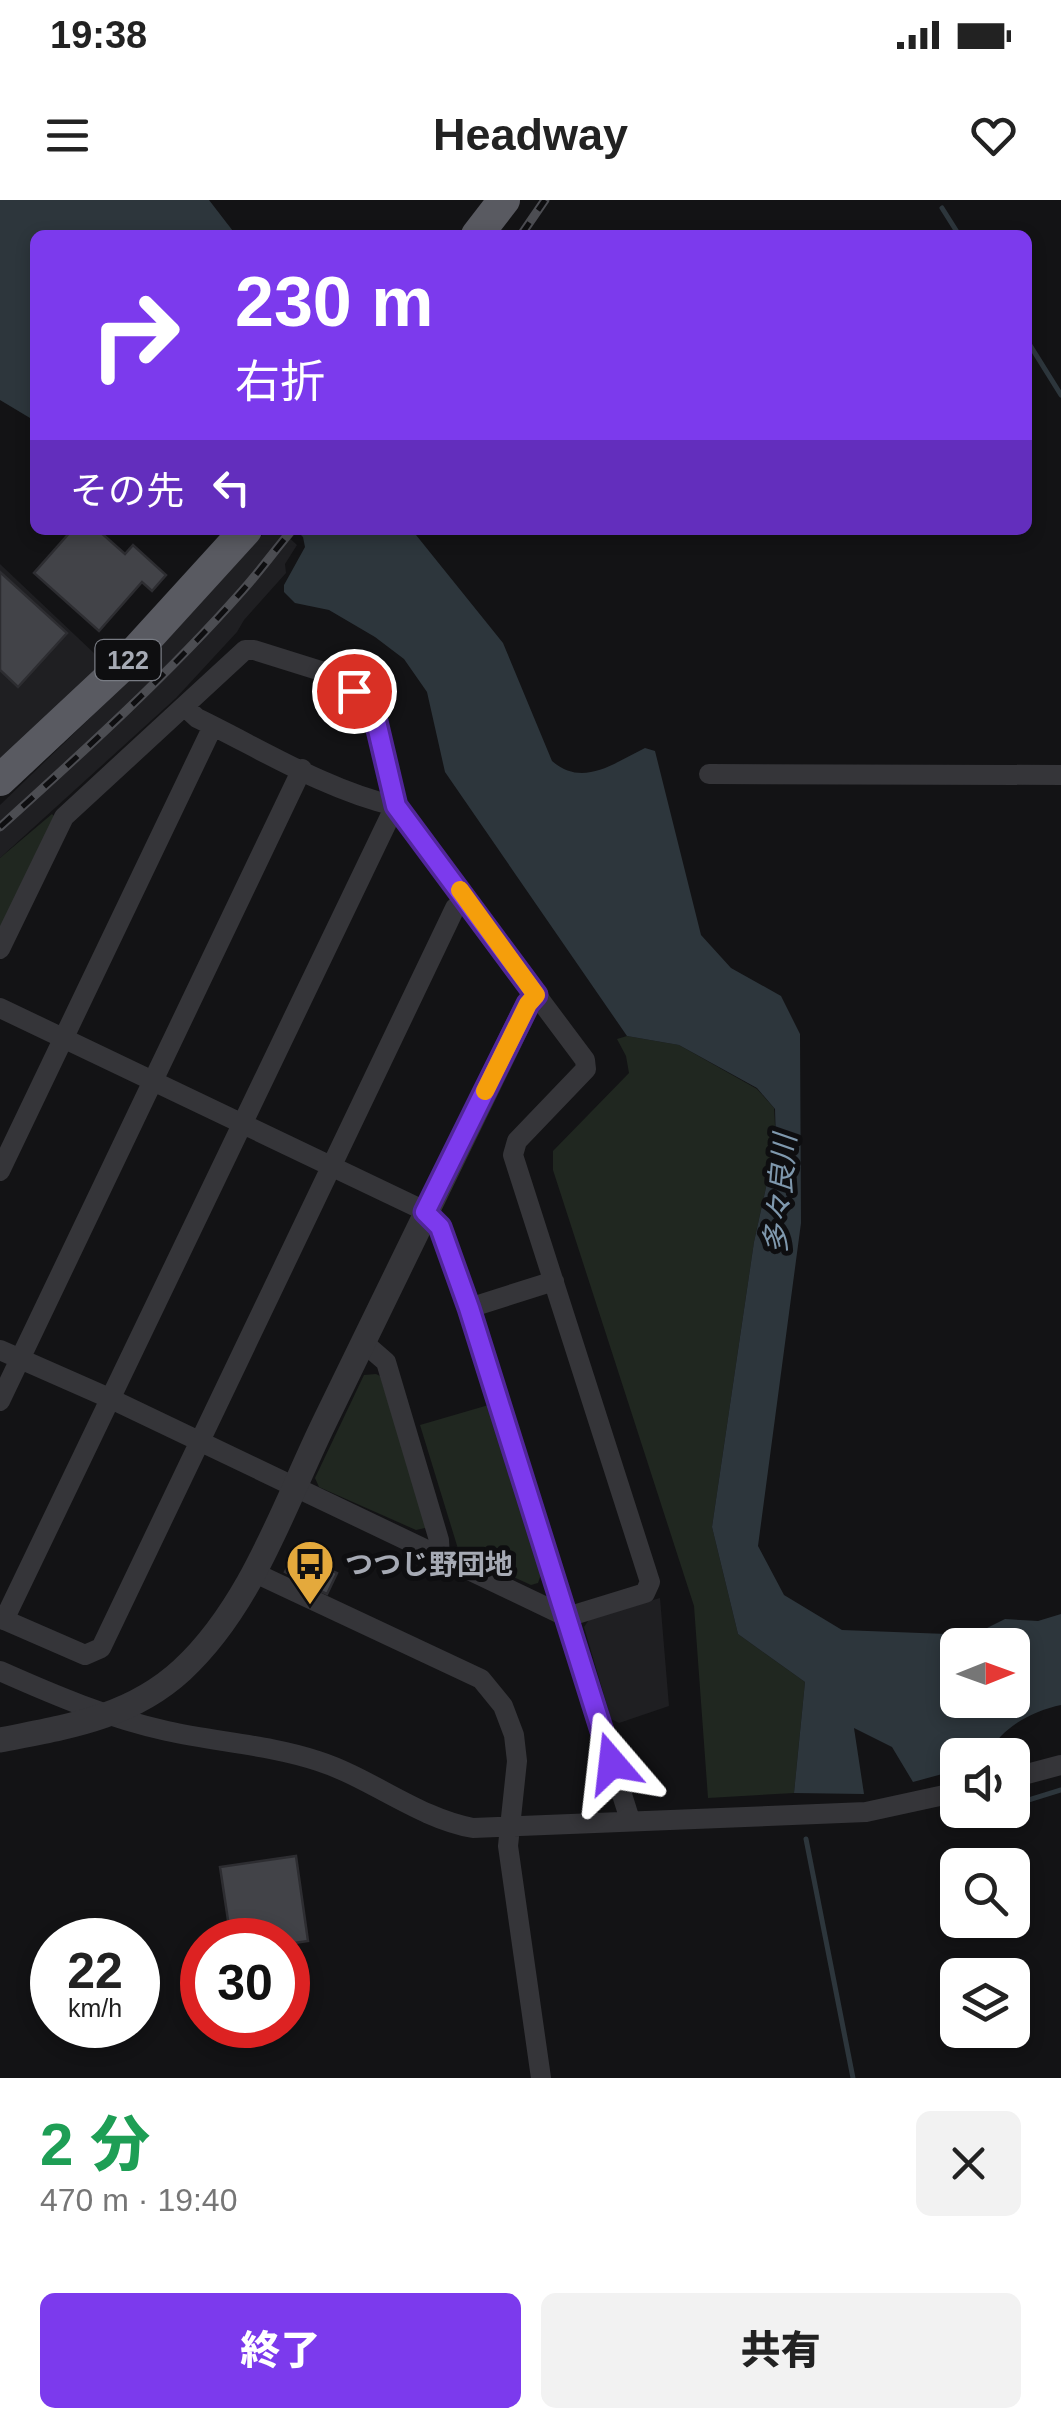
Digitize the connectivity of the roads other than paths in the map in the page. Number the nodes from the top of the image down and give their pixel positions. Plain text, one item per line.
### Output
1 (504, 200) edge
2 (481, 230) edge
3 (241, 535) edge
4 (185, 707) junction
5 (213, 726) junction
6 (302, 769) junction
7 (709, 774) dead end
8 (1061, 775) edge
9 (0, 780) edge
10 (396, 806) junction
11 (466, 899) junction
12 (0, 949) edge
13 (536, 995) junction
14 (0, 1008) edge
15 (64, 1037) junction
16 (152, 1080) junction
17 (241, 1123) junction
18 (331, 1167) junction
19 (0, 1171) edge
20 (425, 1212) junction
21 (554, 1280) junction
22 (469, 1308) junction
23 (363, 1342) junction
24 (0, 1350) edge
25 (20, 1360) junction
26 (109, 1398) junction
27 (0, 1402) edge
28 (200, 1444) junction
29 (292, 1488) junction
30 (440, 1558) junction
31 (253, 1572) junction
32 (567, 1618) junction
33 (2, 1619) edge
34 (0, 1670) edge
35 (111, 1715) junction
36 (0, 1740) edge
37 (1061, 1765) edge
38 (1030, 1773) edge
39 (940, 1796) edge
40 (630, 1820) junction
41 (509, 1828) junction
42 (540, 2078) edge

1 - 2 highway
3 - 9 highway, 122
4 - 5 street
4 - 10 street
4 - 12 street
5 - 6 street
5 - 15 street
6 - 10 street
6 - 16 street
7 - 8 street
10 - 11 street
10 - 17 street
11 - 13 street
11 - 18 street
13 - 20 street
13 - 21 street
14 - 15 street
15 - 16 street
15 - 19 street
16 - 17 street
16 - 25 street
17 - 18 street
17 - 26 street
18 - 20 street
18 - 28 street
20 - 22 street
20 - 23 street
21 - 22 street
21 - 32 street
22 - 32 street
23 - 29 street
23 - 30 street
24 - 25 street
25 - 26 street
25 - 27 street
26 - 28 street
26 - 33 street
28 - 29 street
28 - 33 street
29 - 30 street
29 - 31 street
30 - 32 street
31 - 35 street
31 - 41 street
32 - 40 street
34 - 35 street
35 - 36 street
35 - 41 street
37 - 38 street
39 - 40 street
40 - 41 street
41 - 42 street

